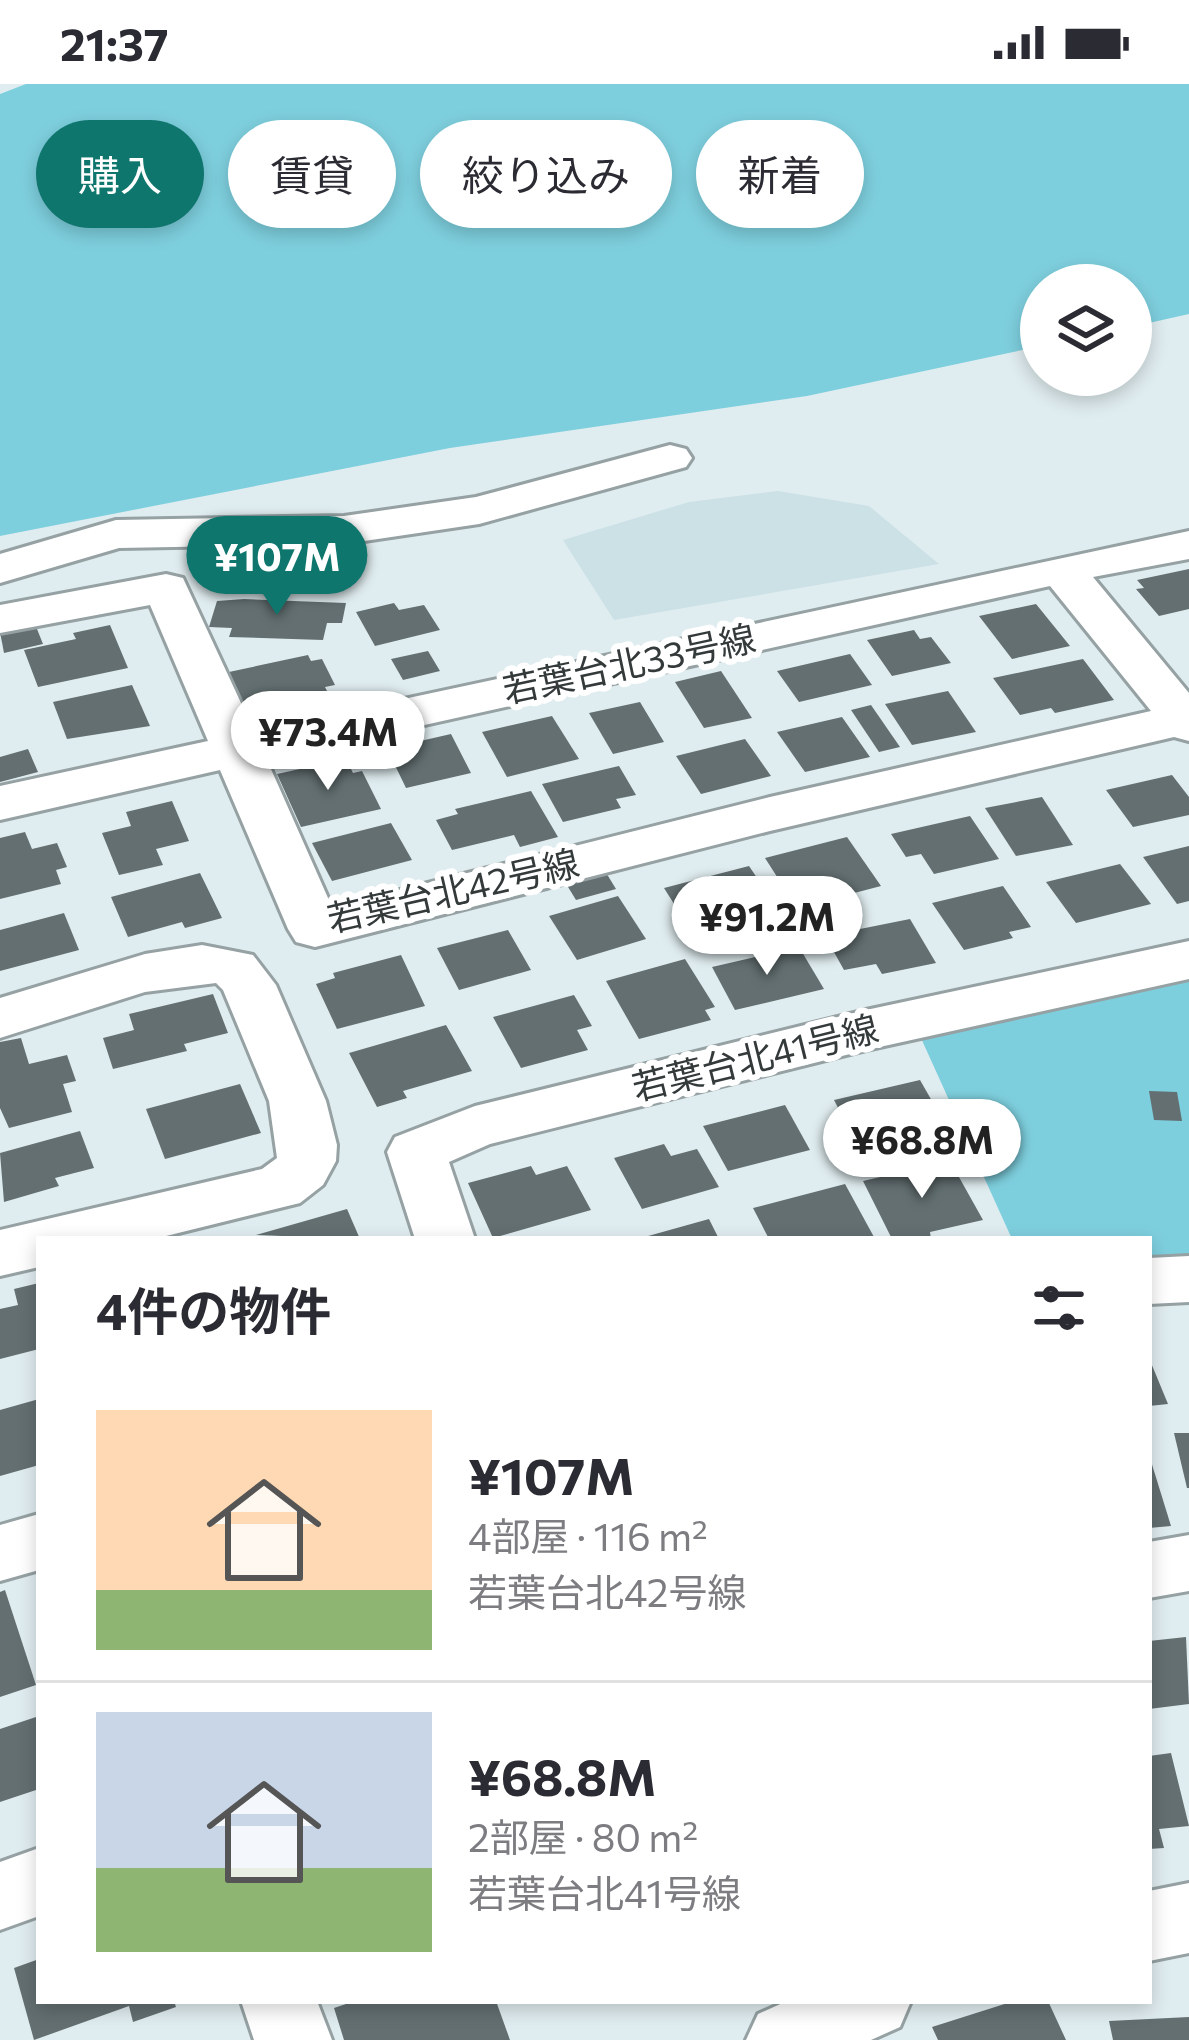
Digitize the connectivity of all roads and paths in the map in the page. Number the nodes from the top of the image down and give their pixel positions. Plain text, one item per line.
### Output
1 (670, 458) dead end
2 (1189, 545) edge
3 (0, 569) edge
4 (1061, 569) junction
5 (0, 619) edge
6 (1186, 722) edge
7 (240, 750) junction
8 (0, 803) edge
9 (1189, 960) edge
10 (0, 1018) edge
11 (71, 1236) edge
12 (444, 1236) edge
13 (36, 1245) edge
14 (0, 1253) edge
15 (1189, 1279) edge
16 (1152, 1281) edge
17 (36, 1543) edge
18 (0, 1553) edge
19 (1189, 1563) edge
20 (1152, 1569) edge
21 (36, 1883) edge
22 (0, 1895) edge
23 (1189, 1918) edge
24 (1152, 1925) edge
25 (280, 2004) edge
26 (866, 2004) edge
27 (293, 2040) edge
28 (785, 2040) edge

1 - 3 street
2 - 4 street, 若葉台北33号線
4 - 6 street
4 - 7 street, 若葉台北33号線
5 - 7 street, 若葉台北42号線
6 - 7 street, 若葉台北42号線
7 - 8 street, 若葉台北33号線
9 - 12 street, 若葉台北41号線
10 - 11 street
13 - 14 street
15 - 16 street
17 - 18 street
19 - 20 street
21 - 22 street
23 - 24 street
25 - 27 street
26 - 28 street

